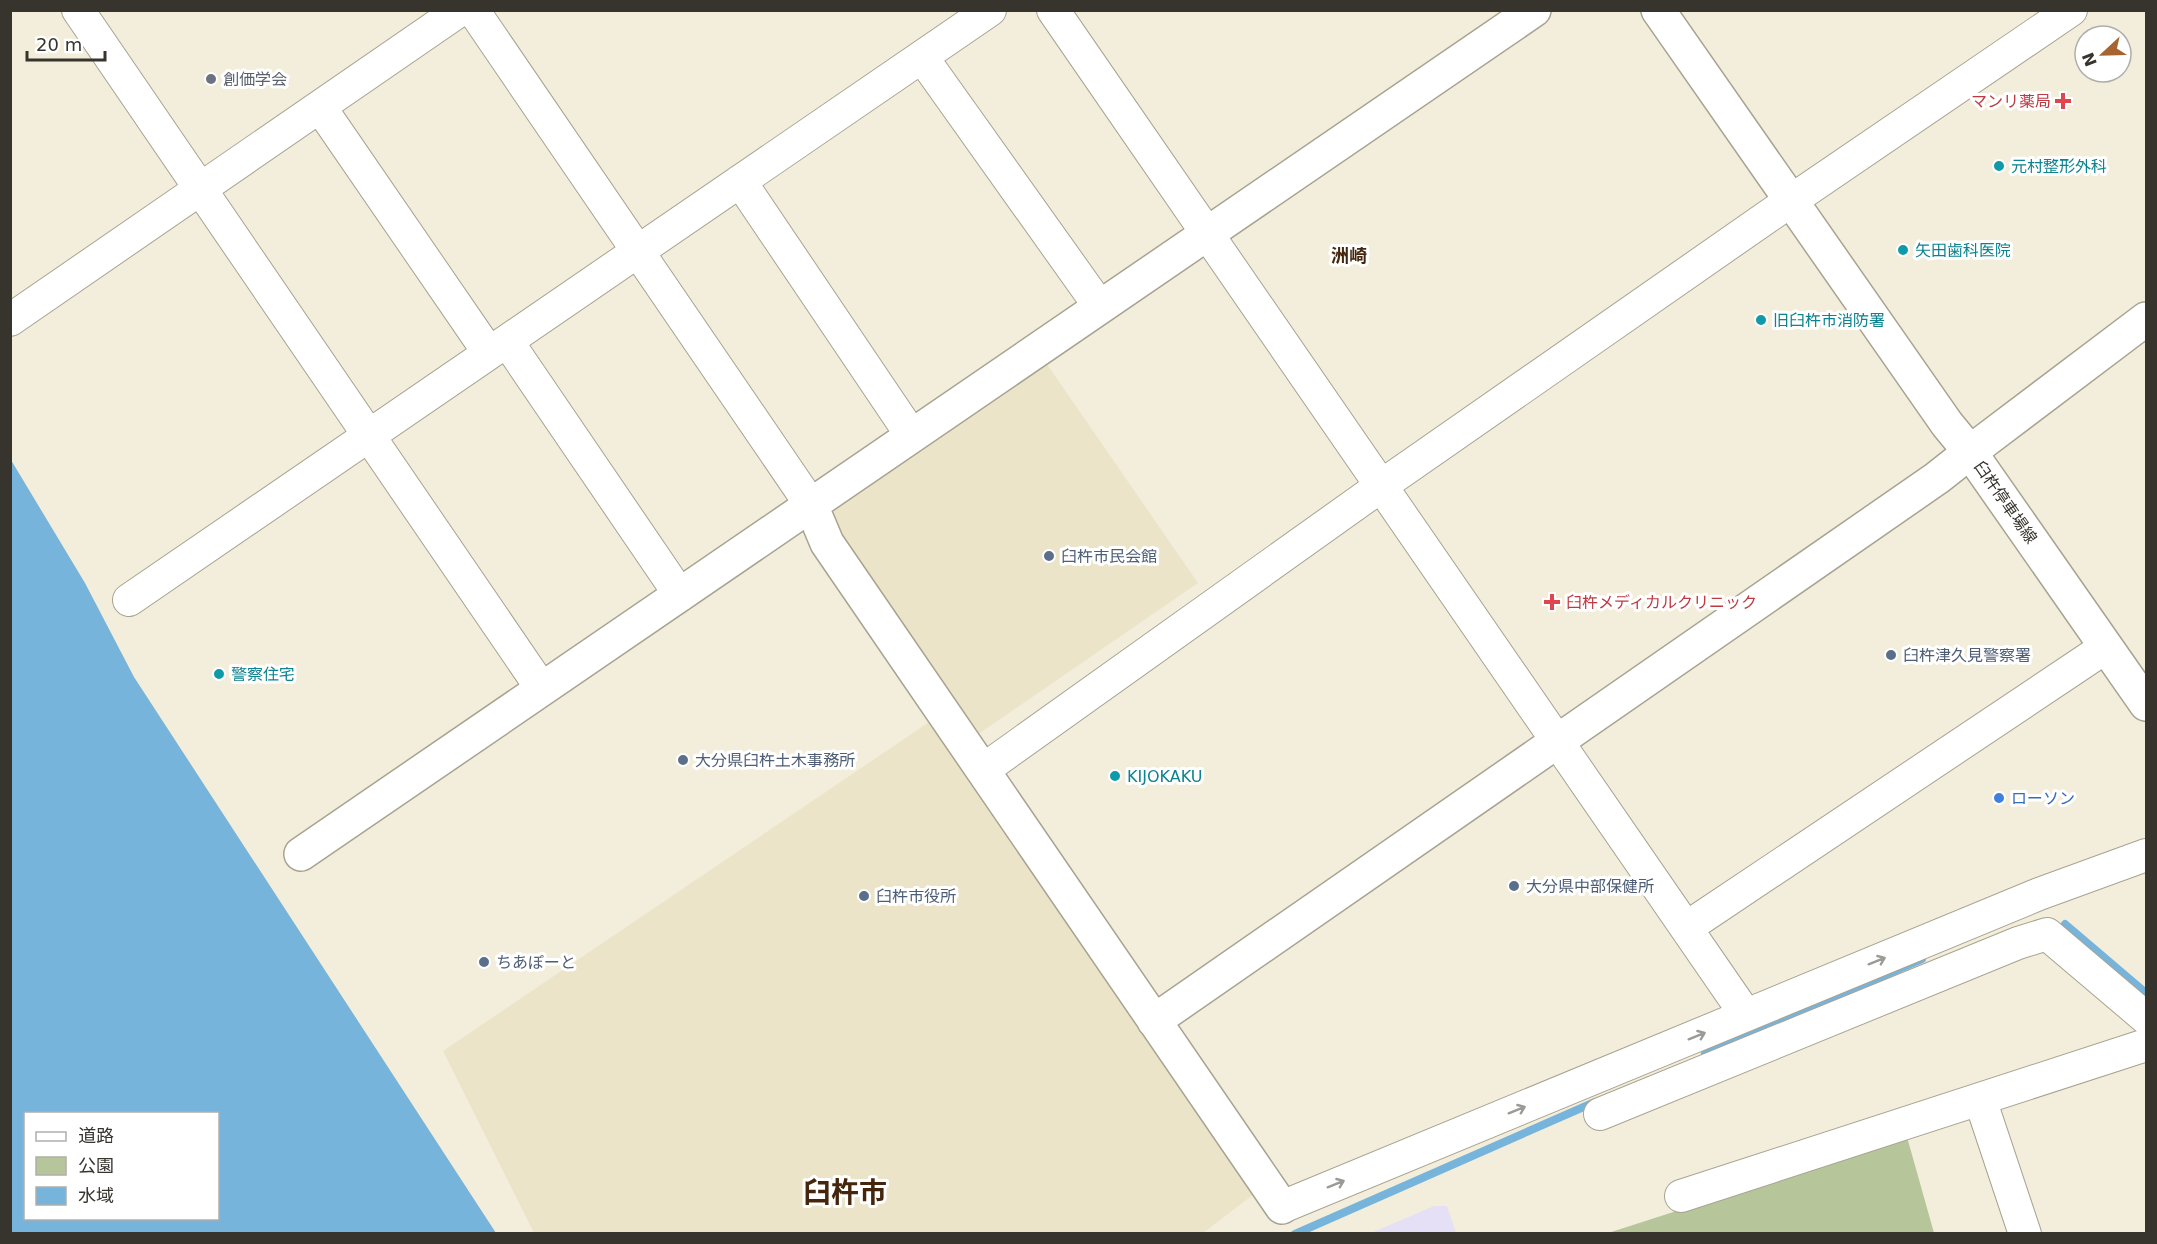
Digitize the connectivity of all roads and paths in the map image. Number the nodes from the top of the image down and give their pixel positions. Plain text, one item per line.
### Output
1 (78, 10) edge
2 (460, 10) edge
3 (473, 10) edge
4 (990, 10) edge
5 (1053, 10) edge
6 (1534, 10) edge
7 (1658, 10) edge
8 (2071, 10) edge
9 (922, 57) junction
10 (320, 107) junction
11 (740, 181) junction
12 (201, 189) junction
13 (1791, 202) junction
14 (1207, 234) junction
15 (638, 251) junction
16 (1100, 307) junction
17 (2146, 319) edge
18 (10, 320) edge
19 (498, 347) junction
20 (369, 435) junction
21 (912, 436) junction
22 (1970, 452) junction
23 (1381, 486) junction
24 (811, 505) junction
25 (680, 595) junction
26 (129, 600) dead end
27 (2106, 647) junction
28 (542, 689) junction
29 (2146, 704) edge
30 (1557, 741) junction
31 (983, 771) junction
32 (301, 854) dead end
33 (2146, 855) edge
34 (2039, 894) junction
35 (1686, 928) junction
36 (2038, 936) junction
37 (1746, 1015) junction
38 (2146, 1018) edge
39 (1154, 1021) junction
40 (2146, 1045) edge
41 (1980, 1099) junction
42 (1600, 1114) dead end
43 (1681, 1196) dead end
44 (1282, 1207) joint
45 (2025, 1233) edge

1 - 12 street
2 - 10 street
3 - 15 street
4 - 9 street
5 - 14 street
6 - 14 street
7 - 13 street
8 - 13 street
9 - 11 street
9 - 16 street
10 - 12 street
10 - 19 street
11 - 15 street
11 - 21 street
12 - 18 street
12 - 20 street
13 - 22 street
13 - 23 street
14 - 16 street
14 - 23 street
15 - 19 street
15 - 24 street
16 - 21 street
17 - 22 street, 臼杵停車場線
19 - 20 street
19 - 25 street
20 - 26 street
20 - 28 street
21 - 24 street
22 - 27 street, 臼杵停車場線
22 - 30 street
23 - 30 street
23 - 31 street
24 - 25 street
24 - 31 street
25 - 28 street
27 - 29 street, 臼杵停車場線
27 - 35 street
28 - 32 street
30 - 35 street
30 - 39 street
31 - 39 street
33 - 34 street
34 - 36 street
37 -> 34 street
35 - 37 street
36 - 38 street
36 - 42 street
44 -> 37 street
39 - 44 street
40 - 41 street
41 - 43 street
41 - 45 street

